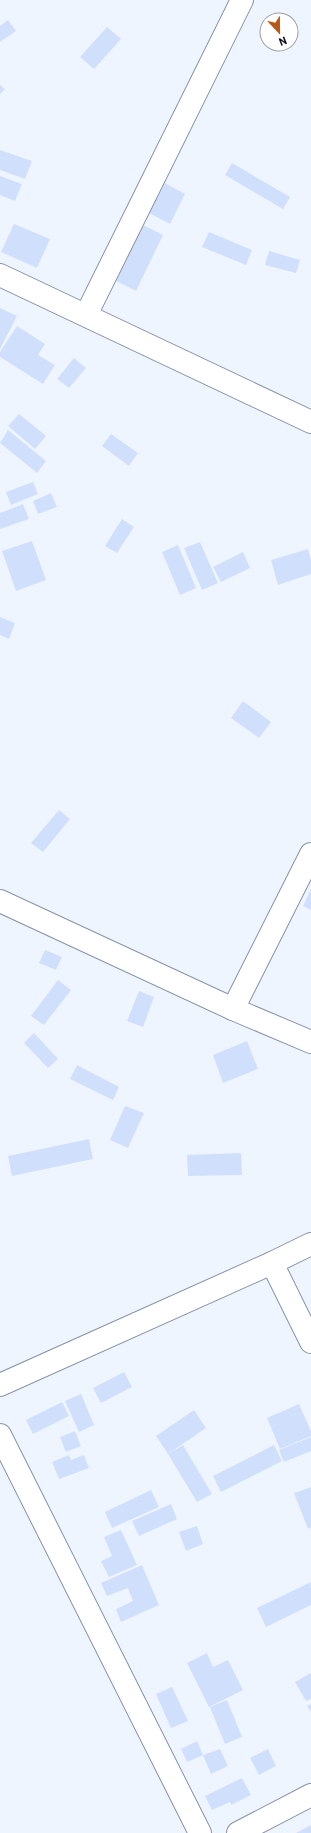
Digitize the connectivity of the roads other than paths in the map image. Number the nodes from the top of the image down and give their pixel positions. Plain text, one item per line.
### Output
1 (242, 0) edge
2 (0, 275) edge
3 (86, 315) junction
4 (311, 422) edge
5 (311, 854) edge
6 (0, 900) edge
7 (233, 1010) junction
8 (311, 1042) edge
9 (311, 1244) edge
10 (272, 1263) junction
11 (311, 1342) edge
12 (0, 1385) edge
13 (0, 1435) edge
14 (311, 1795) edge
15 (200, 1833) edge
16 (238, 1833) edge

1 - 3 street
2 - 3 street
3 - 4 street
5 - 7 street
6 - 7 street
7 - 8 street
9 - 10 street
10 - 11 street
10 - 12 street
13 - 15 street
14 - 16 street

